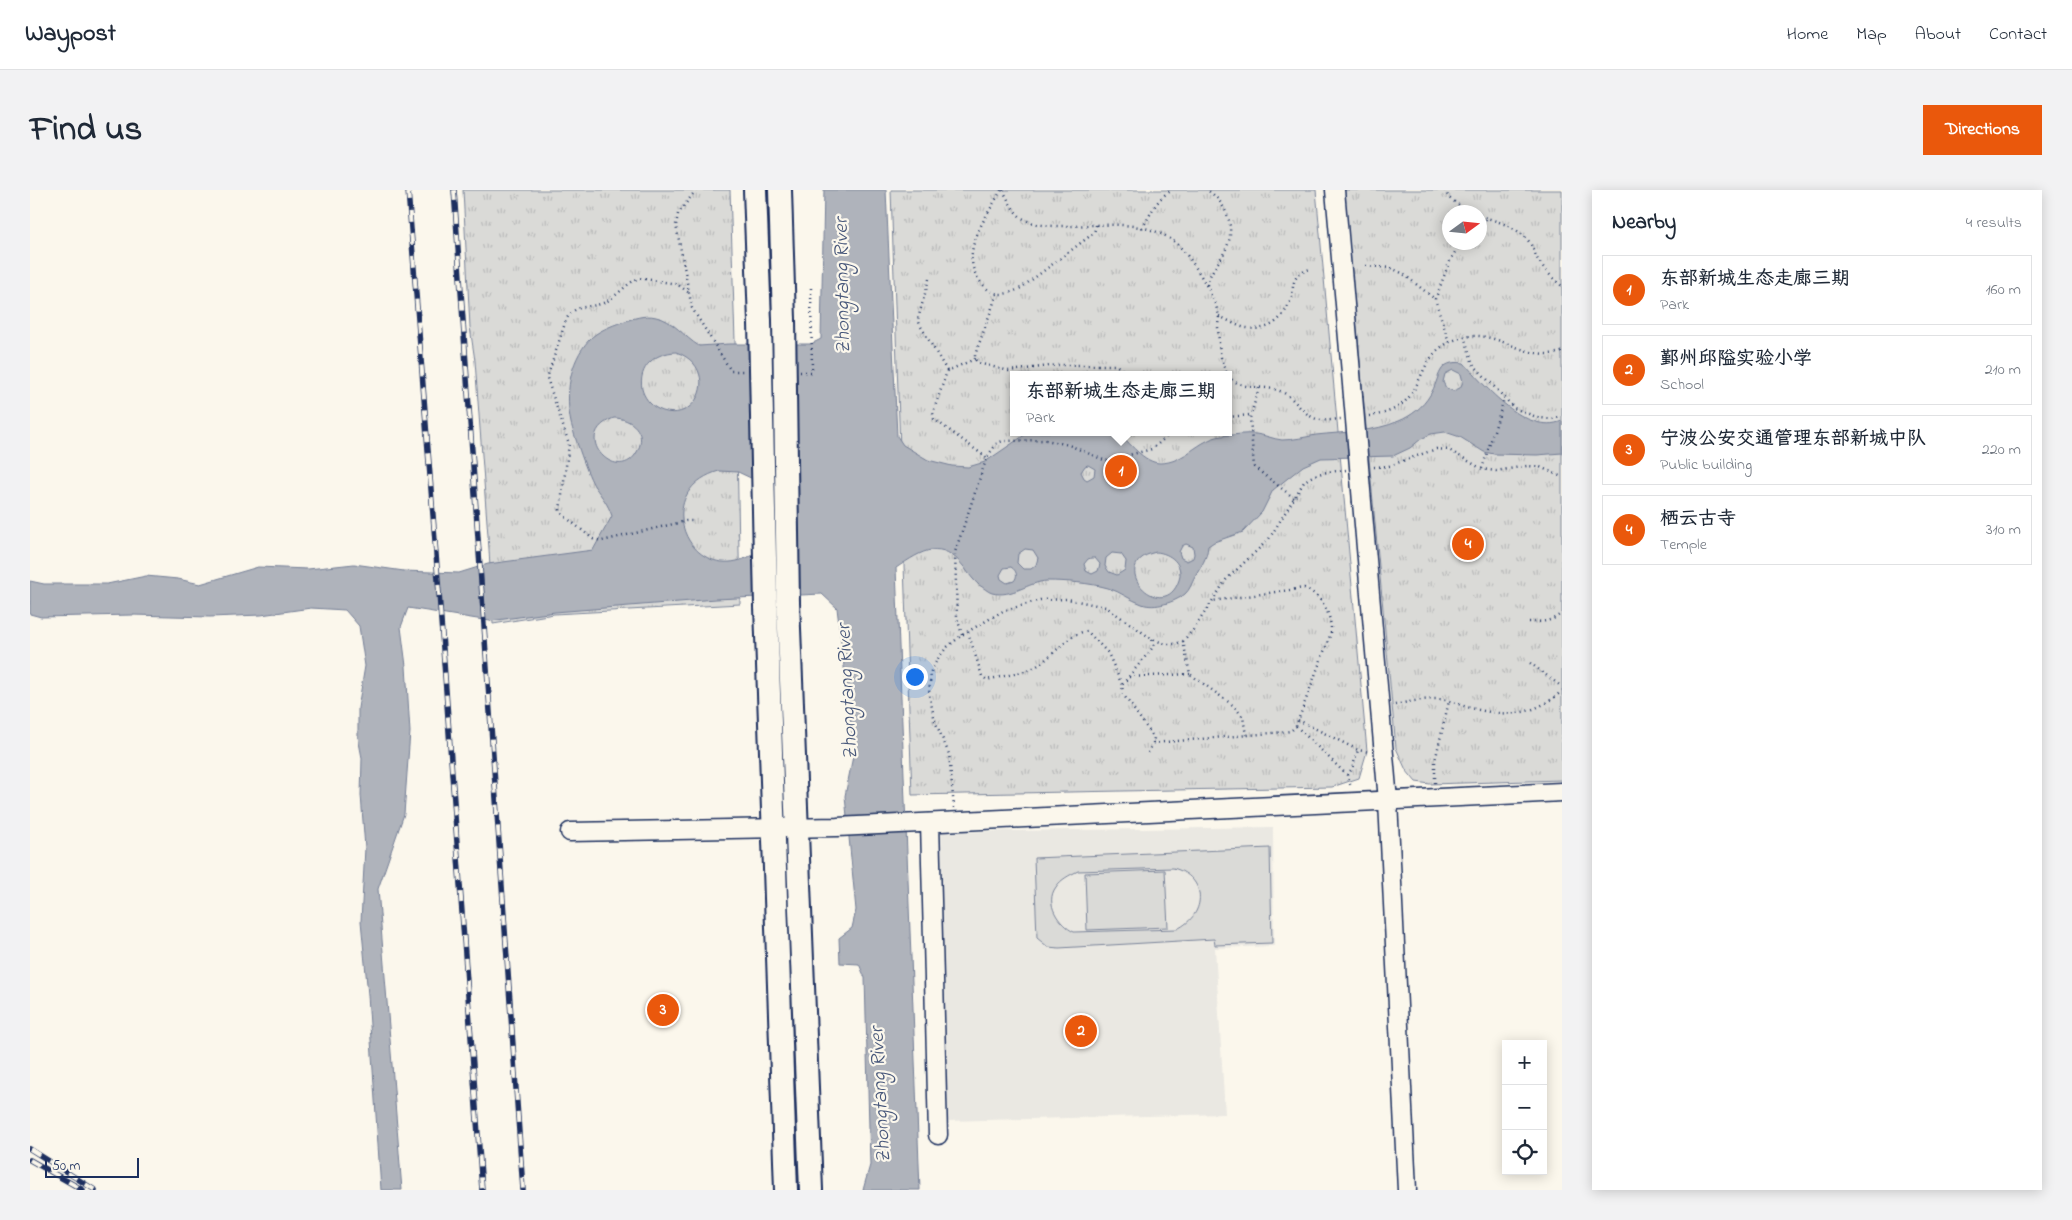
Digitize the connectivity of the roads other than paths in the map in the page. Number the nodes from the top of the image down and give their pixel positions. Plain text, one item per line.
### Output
1 (755, 190) edge
2 (780, 190) edge
3 (1335, 190) edge
4 (1562, 792) edge
5 (1388, 801) junction
6 (928, 823) junction
7 (797, 828) junction
8 (773, 829) junction
9 (570, 832) dead end
10 (938, 1135) dead end
11 (786, 1190) edge
12 (811, 1190) edge
13 (1407, 1190) edge

1 - 8 main road, bridge
2 - 7 main road, bridge
3 - 5 street, bridge
4 - 5 street
5 - 6 street
5 - 13 street
6 - 7 street
6 - 10 street
7 - 8 street
7 - 12 main road
8 - 9 street
8 - 11 main road

